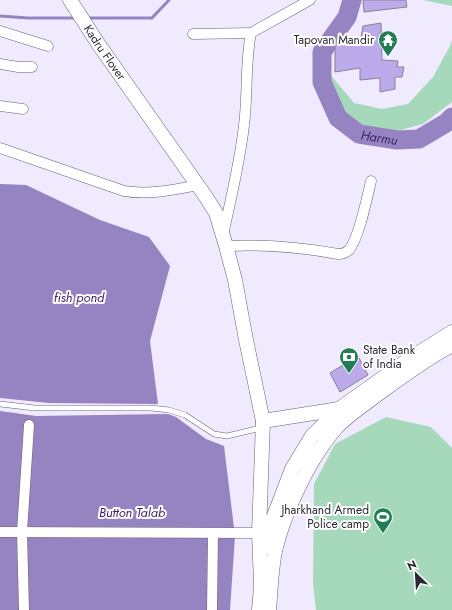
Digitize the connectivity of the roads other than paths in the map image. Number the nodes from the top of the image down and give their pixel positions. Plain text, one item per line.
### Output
1 (70, 0) edge
2 (310, 0) edge
3 (0, 31) edge
4 (251, 33) junction
5 (193, 34) dead end
6 (48, 46) dead end
7 (0, 64) edge
8 (32, 67) dead end
9 (0, 106) edge
10 (23, 109) dead end
11 (0, 148) edge
12 (371, 181) dead end
13 (198, 185) junction
14 (225, 241) junction
15 (452, 332) edge
16 (452, 338) edge
17 (452, 345) edge
18 (452, 352) edge
19 (0, 404) edge
20 (339, 409) junction
21 (264, 424) junction
22 (29, 425) dead end
23 (0, 532) edge
24 (22, 532) junction
25 (213, 533) junction
26 (259, 533) junction
27 (262, 583) junction
28 (24, 610) edge
29 (212, 610) edge
30 (259, 610) edge
31 (263, 610) edge
32 (269, 610) edge
33 (273, 610) edge

1 - 13 main road, Kadru Flover
2 - 4 street
3 - 6 street
4 - 5 street
4 - 14 street
7 - 8 street
9 - 10 street
11 - 13 street
12 - 14 street
13 - 14 main road, Kadru Flover
14 - 21 main road, Kadru Flover
15 - 20 main road
16 - 31 main road
17 - 32 main road
18 - 33 main road
19 - 21 lane
20 - 21 main road
20 - 27 main road
21 - 26 main road, Kadru Flover
22 - 24 street
23 - 24 street
24 - 25 street
24 - 28 street
25 - 26 street
25 - 29 street
26 - 27 main road, Kadru Flover
27 - 30 main road

